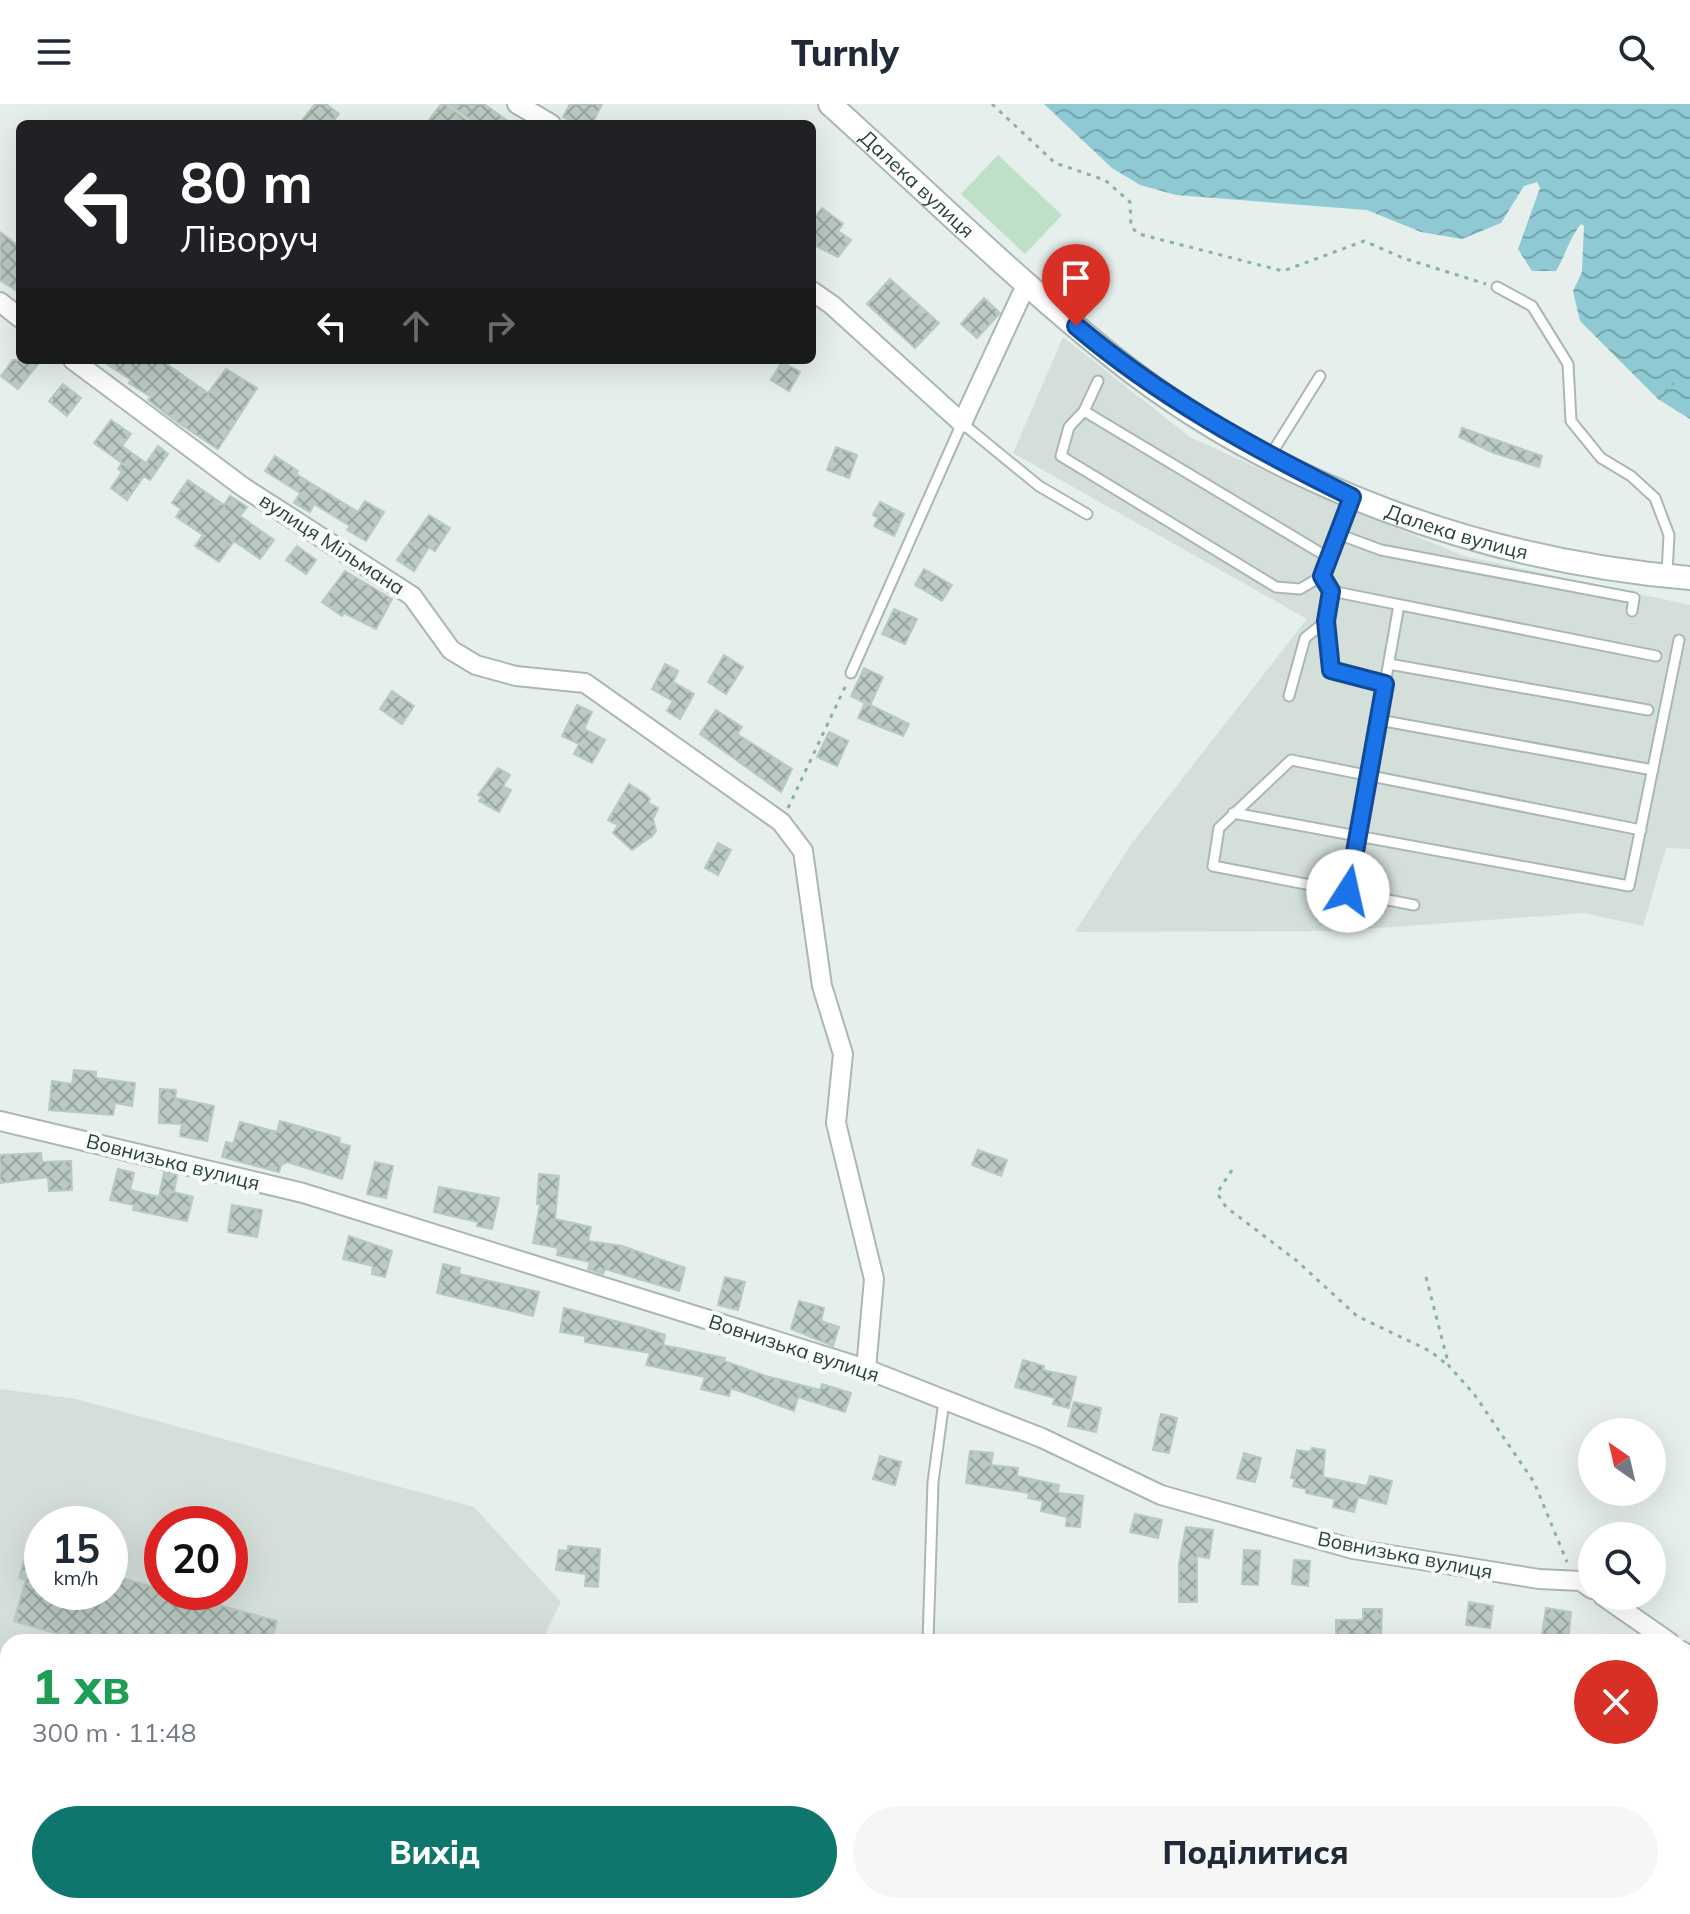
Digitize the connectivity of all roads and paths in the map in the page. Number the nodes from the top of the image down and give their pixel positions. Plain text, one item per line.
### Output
1 (517, 104) edge
2 (830, 104) edge
3 (992, 104) edge
4 (544, 120) edge
5 (1027, 283) junction
6 (1497, 287) joint
7 (816, 294) edge
8 (0, 302) edge
9 (16, 315) edge
10 (78, 364) edge
11 (1320, 376) dead end
12 (1098, 381) dead end
13 (1674, 383) dead end
14 (1658, 399) dead end
15 (1084, 411) junction
16 (962, 423) junction
17 (1270, 456) junction
18 (1352, 497) junction
19 (1087, 514) dead end
20 (1338, 534) junction
21 (1329, 558) junction
22 (1322, 576) junction
23 (1667, 576) junction
24 (1690, 578) edge
25 (1331, 591) junction
26 (1399, 605) junction
27 (1632, 611) dead end
28 (1326, 621) junction
29 (1679, 640) dead end
30 (1656, 656) dead end
31 (1389, 664) junction
32 (851, 673) joint
33 (1385, 684) junction
34 (1289, 696) dead end
35 (1648, 710) dead end
36 (1379, 720) junction
37 (1653, 770) junction
38 (1369, 773) junction
39 (1233, 813) junction
40 (781, 822) junction
41 (1641, 830) junction
42 (1358, 836) junction
43 (1348, 891) junction
44 (1414, 905) dead end
45 (0, 1121) edge
46 (1232, 1170) dead end
47 (1426, 1277) dead end
48 (1449, 1366) junction
49 (866, 1369) junction
50 (944, 1401) junction
51 (1578, 1575) edge
52 (1578, 1584) edge
53 (1623, 1610) edge
54 (928, 1634) edge
55 (1658, 1634) edge

1 - 4 street
2 - 5 street, Далека вулиця
3 - 6 path
5 - 16 street
5 - 17 street, Далека вулиця
6 - 23 lane
7 - 16 street
8 - 9 street
10 - 40 street, вулиця Мільмана
11 - 17 lane
12 - 15 lane
13 - 14 path
15 - 21 lane
15 - 22 lane
16 - 19 lane
16 - 32 lane
17 - 18 street, Далека вулиця
18 - 20 lane
18 - 23 street, Далека вулиця
20 - 21 lane
20 - 27 lane
21 - 22 lane
22 - 25 lane
23 - 24 street, Далека вулиця
25 - 26 lane
25 - 28 lane
26 - 30 lane
26 - 31 lane
28 - 33 lane
28 - 34 lane
29 - 37 lane
31 - 33 lane
31 - 35 lane
32 - 40 path
33 - 36 lane
36 - 37 lane
36 - 38 lane
37 - 41 lane
38 - 39 lane
38 - 41 lane
38 - 42 lane
39 - 42 lane
39 - 43 lane
40 - 49 street, вулиця Мільмана
41 - 42 lane
42 - 43 lane
43 - 44 lane
45 - 49 street, Вовнизька вулиця
46 - 48 path
47 - 48 path
48 - 51 path
49 - 50 street, Вовнизька вулиця
50 - 52 street, Вовнизька вулиця
50 - 54 lane
53 - 55 street

